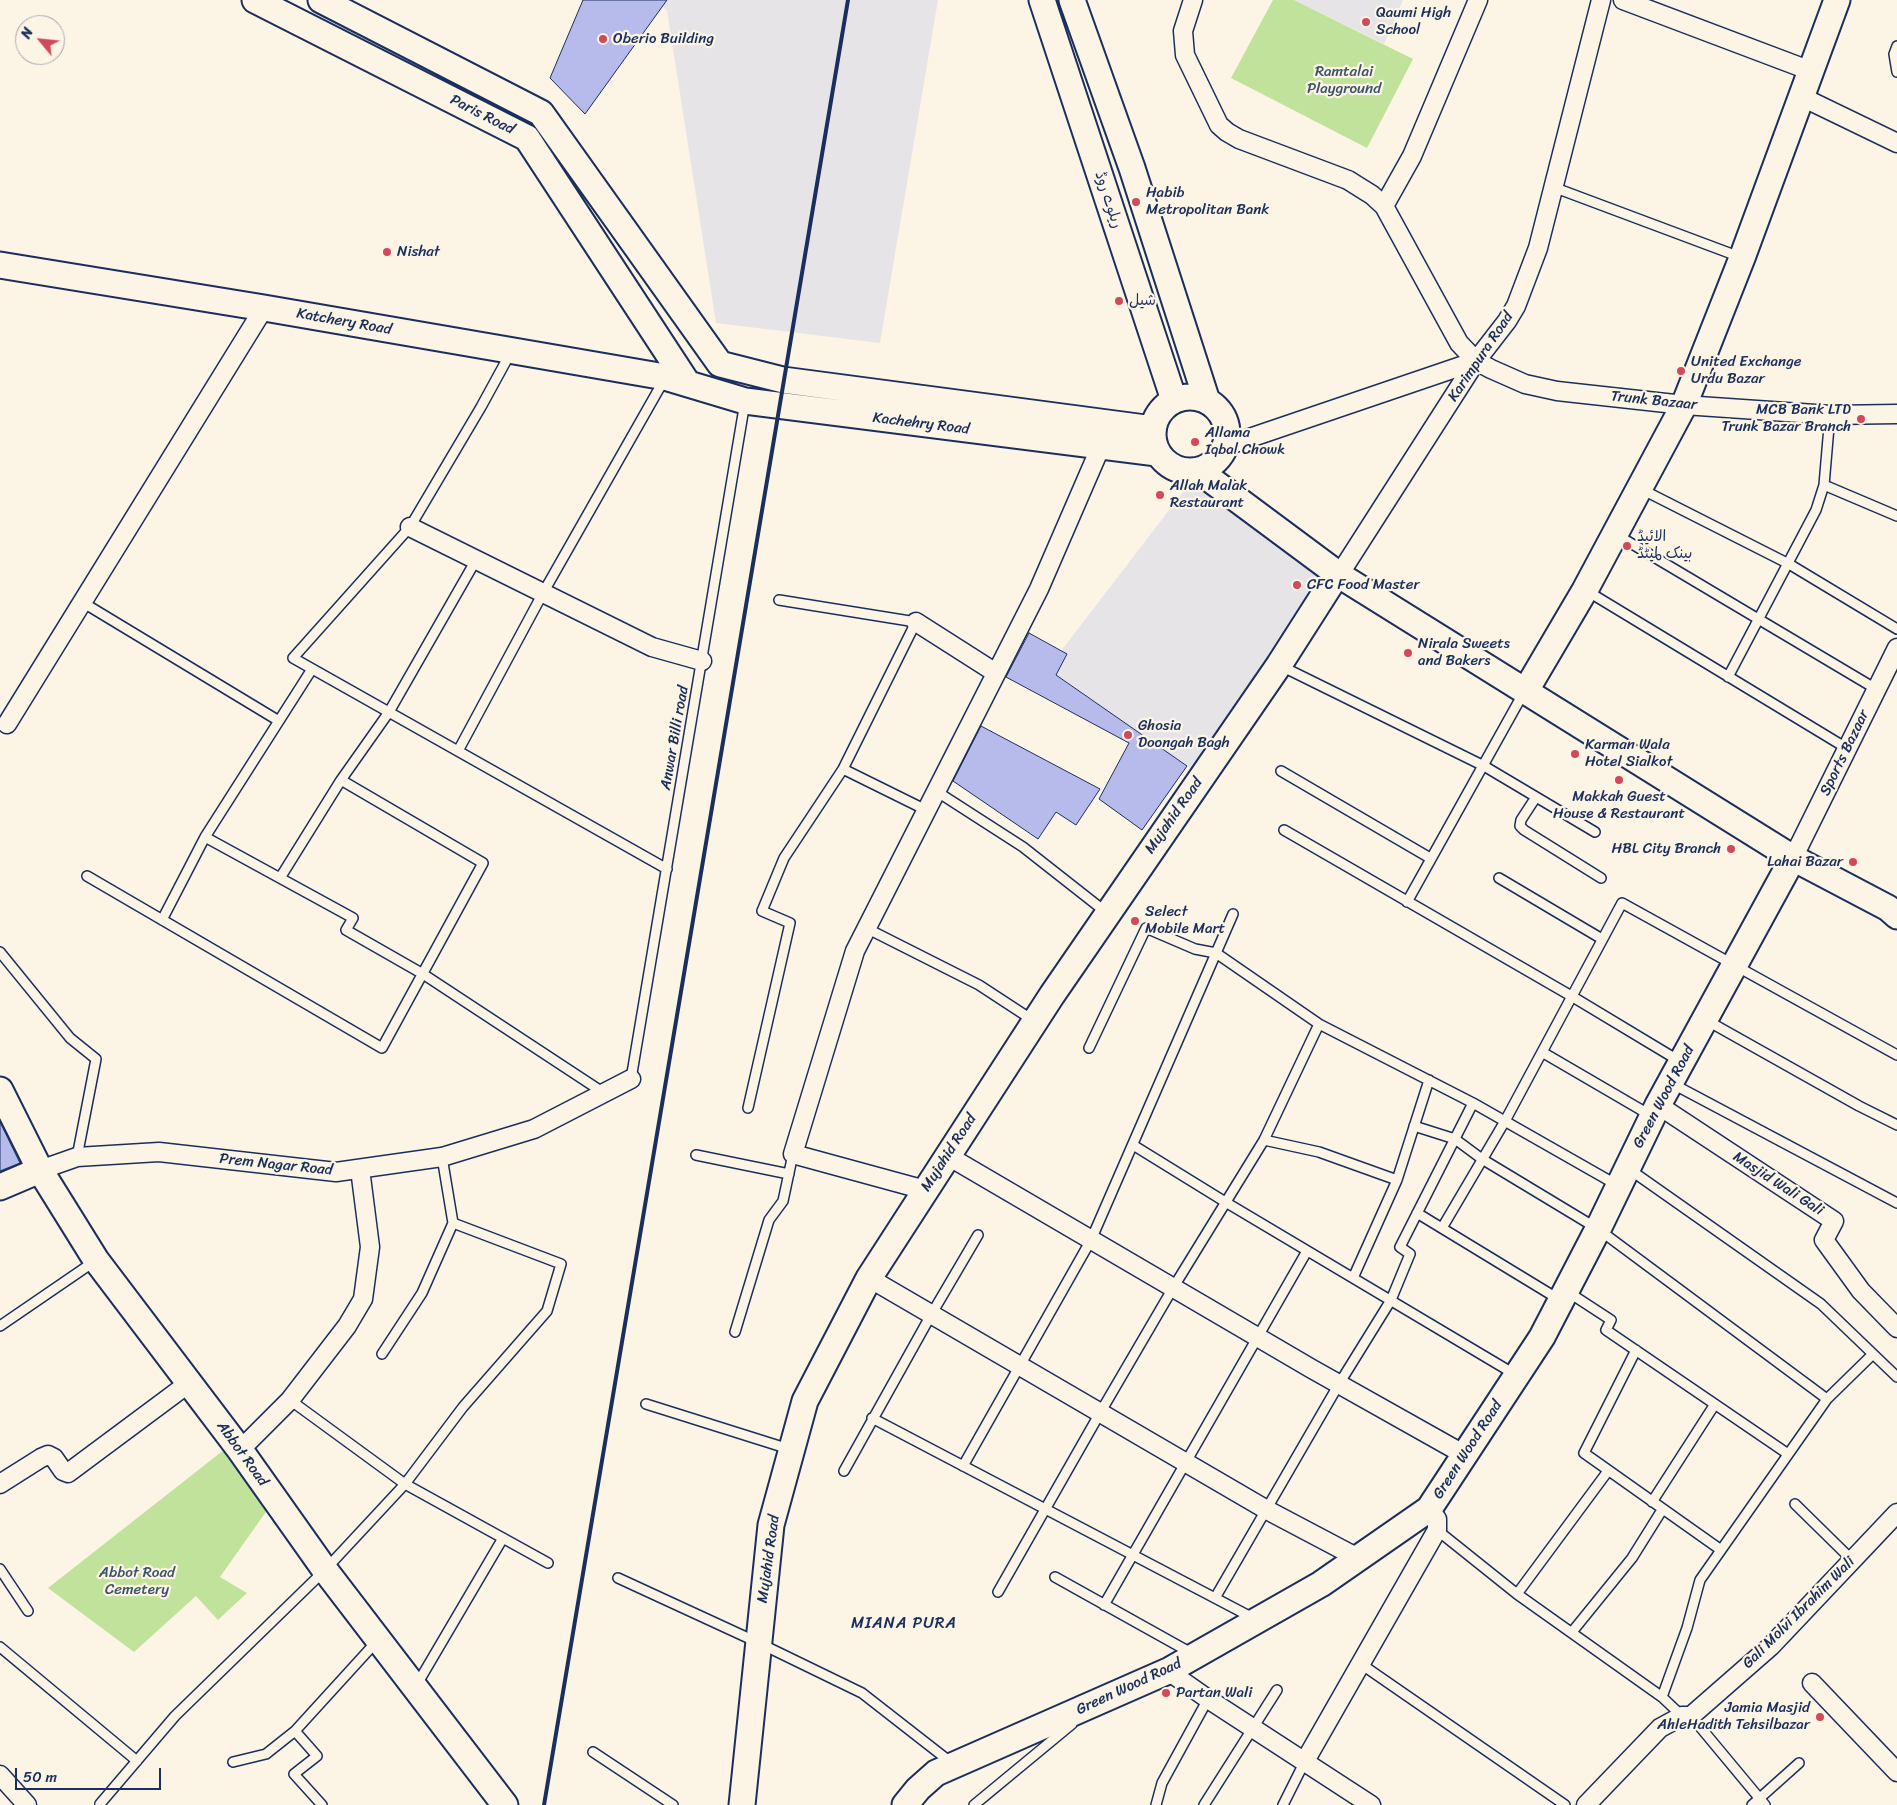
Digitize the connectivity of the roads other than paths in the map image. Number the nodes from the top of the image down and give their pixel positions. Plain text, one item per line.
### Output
1 (255, 0) edge
2 (320, 0) edge
3 (1042, 0) edge
4 (1072, 0) edge
5 (1193, 0) edge
6 (1478, 0) edge
7 (1601, 0) edge
8 (1623, 0) edge
9 (1837, 0) edge
10 (1897, 46) edge
11 (1811, 71) junction
12 (1897, 72) edge
13 (1802, 97) junction
14 (560, 140) junction
15 (1897, 143) edge
16 (539, 156) junction
17 (1553, 187) junction
18 (1384, 206) junction
19 (1742, 258) junction
20 (0, 265) edge
21 (264, 308) junction
22 (512, 351) junction
23 (1476, 361) junction
24 (720, 364) joint
25 (676, 381) junction
26 (1174, 400) junction
27 (1207, 401) junction
28 (763, 404) junction
29 (1684, 405) junction
30 (1897, 414) edge
31 (1830, 415) junction
32 (1155, 441) junction
33 (1101, 446) junction
34 (1226, 446) junction
35 (1199, 471) junction
36 (1824, 486) junction
37 (1639, 488) junction
38 (1897, 516) edge
39 (410, 527) junction
40 (1615, 533) junction
41 (476, 560) junction
42 (1789, 564) junction
43 (1339, 575) junction
44 (1585, 590) junction
45 (543, 593) junction
46 (780, 600) dead end
47 (82, 602) junction
48 (1760, 619) junction
49 (916, 622) junction
50 (1897, 629) edge
51 (1897, 648) edge
52 (702, 660) junction
53 (1279, 665) junction
54 (312, 669) junction
55 (996, 674) junction
56 (1728, 677) junction
57 (1876, 689) junction
58 (1525, 692) junction
59 (389, 712) junction
60 (279, 721) junction
61 (7, 724) dead end
62 (1848, 749) junction
63 (458, 751) junction
64 (1484, 766) junction
65 (843, 769) junction
66 (1280, 771) dead end
67 (341, 780) junction
68 (936, 792) junction
69 (1536, 797) junction
70 (926, 810) junction
71 (1284, 830) dead end
72 (1595, 832) dead end
73 (205, 837) junction
74 (1430, 858) junction
75 (1792, 858) junction
76 (666, 869) junction
77 (87, 876) dead end
78 (280, 878) junction
79 (1499, 878) dead end
80 (1602, 878) dead end
81 (1407, 902) junction
82 (1107, 914) junction
83 (1233, 914) dead end
84 (1897, 916) edge
85 (162, 920) junction
86 (866, 928) junction
87 (1602, 940) junction
88 (0, 952) edge
89 (1216, 953) junction
90 (1732, 966) junction
91 (423, 974) junction
92 (1573, 997) junction
93 (1706, 1020) junction
94 (1035, 1021) junction
95 (1319, 1024) junction
96 (1089, 1048) dead end
97 (1542, 1052) junction
98 (1897, 1056) edge
99 (1676, 1073) junction
100 (631, 1079) joint
101 (1429, 1080) junction
102 (0, 1090) edge
103 (605, 1093) junction
104 (1473, 1103) junction
105 (748, 1108) dead end
106 (1655, 1111) junction
107 (1505, 1121) junction
108 (1897, 1125) edge
109 (1414, 1126) junction
110 (1264, 1140) junction
111 (1455, 1140) junction
112 (1133, 1145) junction
113 (793, 1154) junction
114 (696, 1155) dead end
115 (948, 1156) junction
116 (76, 1157) junction
117 (442, 1157) junction
118 (1482, 1159) junction
119 (360, 1169) junction
120 (40, 1170) junction
121 (789, 1174) junction
122 (1622, 1176) junction
123 (1397, 1180) junction
124 (0, 1187) edge
125 (925, 1190) junction
126 (1226, 1203) junction
127 (1897, 1203) edge
128 (1417, 1213) junction
129 (453, 1223) junction
130 (1442, 1228) junction
131 (1598, 1229) junction
132 (978, 1235) dead end
133 (1091, 1240) junction
134 (1307, 1251) junction
135 (96, 1260) junction
136 (868, 1278) junction
137 (1353, 1278) junction
138 (1173, 1288) junction
139 (1563, 1295) junction
140 (1391, 1300) junction
141 (931, 1315) junction
142 (0, 1326) edge
143 (1897, 1328) edge
144 (735, 1332) dead end
145 (1257, 1336) junction
146 (1636, 1350) junction
147 (382, 1354) dead end
148 (1873, 1354) junction
149 (1018, 1366) junction
150 (1517, 1375) junction
151 (1897, 1377) edge
152 (189, 1383) junction
153 (1339, 1384) junction
154 (1827, 1399) junction
155 (290, 1400) junction
156 (646, 1404) dead end
157 (1715, 1404) junction
158 (1100, 1413) junction
159 (872, 1418) junction
160 (240, 1450) junction
161 (792, 1450) junction
162 (1788, 1454) junction
163 (1465, 1455) junction
164 (1185, 1463) junction
165 (963, 1466) junction
166 (844, 1471) dead end
167 (1608, 1471) junction
168 (0, 1484) edge
169 (405, 1484) junction
170 (1652, 1502) junction
171 (1795, 1504) dead end
172 (1046, 1509) junction
173 (1267, 1510) junction
174 (1662, 1510) junction
175 (1897, 1513) edge
176 (1433, 1519) junction
177 (503, 1538) junction
178 (1721, 1550) junction
179 (1133, 1555) junction
180 (1358, 1558) junction
181 (1852, 1560) junction
182 (548, 1563) dead end
183 (0, 1569) edge
184 (325, 1570) junction
185 (1055, 1577) dead end
186 (618, 1578) dead end
187 (998, 1592) dead end
188 (1517, 1594) junction
189 (1215, 1598) junction
190 (1104, 1604) junction
191 (28, 1611) dead end
192 (1258, 1620) junction
193 (1572, 1632) junction
194 (379, 1639) junction
195 (759, 1642) junction
196 (0, 1648) edge
197 (1195, 1656) junction
198 (1361, 1664) junction
199 (1168, 1671) junction
200 (1812, 1683) dead end
201 (415, 1689) junction
202 (1277, 1690) dead end
203 (1662, 1697) junction
204 (1208, 1699) junction
205 (1098, 1702) junction
206 (1686, 1716) junction
207 (1252, 1728) junction
208 (295, 1731) junction
209 (594, 1752) dead end
210 (137, 1761) junction
211 (1305, 1761) junction
212 (233, 1762) dead end
213 (1799, 1763) dead end
214 (954, 1765) junction
215 (1897, 1772) edge
216 (0, 1775) edge
217 (1762, 1802) edge
218 (27, 1805) edge
219 (101, 1805) edge
220 (322, 1805) edge
221 (505, 1805) edge
222 (673, 1805) edge
223 (742, 1805) edge
224 (905, 1805) edge
225 (974, 1805) edge
226 (1156, 1805) edge
227 (1204, 1805) edge
228 (1283, 1805) edge
229 (1371, 1805) edge
230 (1565, 1805) edge
231 (1586, 1805) edge
232 (1752, 1805) edge

1 - 16 main road, Paris Road
2 - 14 main road, Paris Road
3 - 26 main road, ریلوے روڈ
4 - 27 main road
5 - 18 street
6 - 18 street
7 - 17 street, Karimpura Road
8 - 11 street
9 - 11 main road
10 - 12 lane
11 - 13 main road
13 - 15 street
13 - 19 main road
14 - 16 main road
14 - 24 main road, Paris Road
16 - 25 main road, Paris Road
17 - 19 lane
17 - 23 street, Karimpura Road
18 - 23 street
19 - 29 main road
20 - 21 main road, Katchery Road
21 - 22 main road, Katchery Road
21 - 47 street
22 - 25 main road, Katchery Road
22 - 39 lane
23 - 29 street, Trunk Bazaar
23 - 34 street
23 - 43 street, Karimpura Road
24 - 32 main road, Kachehry Road
25 - 28 main road, Kachehry Road
25 - 45 lane
26 - 27 main road
26 - 32 main road
27 - 34 main road
28 - 33 main road, Kachehry Road
28 - 52 lane, Anwar Billi road
29 - 31 street, Trunk Bazaar
29 - 37 main road
30 - 31 street, Trunk Bazaar
31 - 36 lane
32 - 33 main road, Kachehry Road
32 - 35 main road
33 - 55 street
34 - 35 main road
35 - 43 main road
36 - 38 lane
36 - 42 lane
37 - 40 main road
37 - 42 lane
39 - 41 street
39 - 54 lane
40 - 44 main road
40 - 48 lane
41 - 45 street
41 - 59 lane
42 - 48 lane
42 - 50 lane
43 - 53 main road, Mujahid Road
43 - 58 main road
44 - 56 lane
44 - 58 main road
45 - 52 street
45 - 63 lane
46 - 49 lane
47 - 60 lane
47 - 61 street
48 - 56 lane
48 - 57 lane
49 - 55 street
49 - 65 lane
51 - 57 street, Sports Bazaar
52 - 76 lane, Anwar Billi road
53 - 64 lane
53 - 82 main road, Mujahid Road
54 - 59 lane
54 - 60 lane
55 - 68 street
56 - 62 lane
57 - 62 street, Sports Bazaar
58 - 64 lane
58 - 75 main road
59 - 63 lane
59 - 67 lane
60 - 73 lane
62 - 75 street, Sports Bazaar
63 - 76 lane
64 - 69 lane
64 - 74 lane
65 - 70 lane
65 - 105 lane
66 - 74 lane
67 - 78 lane
67 - 91 lane
68 - 70 street
68 - 82 lane
69 - 72 lane
69 - 80 lane
70 - 86 street
71 - 81 lane
73 - 78 lane
73 - 85 lane
74 - 81 lane
75 - 84 main road
75 - 90 main road, Green Wood Road
76 - 100 lane, Anwar Billi road
77 - 85 lane
78 - 91 lane
79 - 87 lane
81 - 92 lane
82 - 94 main road, Mujahid Road
83 - 89 lane
85 - 91 lane
86 - 94 lane
86 - 113 street
87 - 90 lane
87 - 92 lane
88 - 116 lane
89 - 95 lane
89 - 96 lane
89 - 112 lane
90 - 93 main road, Green Wood Road
90 - 98 lane
91 - 103 lane
92 - 97 lane
92 - 99 lane
93 - 99 main road, Green Wood Road
93 - 108 lane
94 - 115 main road, Mujahid Road
95 - 101 lane
95 - 110 lane
97 - 106 lane
97 - 107 lane
99 - 106 main road, Green Wood Road
99 - 127 lane
100 - 103 street, Prem Nagar Road
101 - 104 lane
101 - 109 lane
102 - 120 main road, Abbot Road
103 - 117 street, Prem Nagar Road
104 - 107 lane
104 - 111 lane
106 - 122 main road, Green Wood Road
106 - 143 street, Masjid Wali Gali
107 - 118 lane
107 - 122 lane
109 - 111 lane
109 - 123 lane
110 - 123 lane
110 - 126 lane
111 - 118 lane
111 - 128 lane
112 - 126 lane
112 - 133 lane
113 - 121 lane
113 - 125 street
114 - 121 lane
115 - 125 main road, Mujahid Road
115 - 133 street
116 - 119 street, Prem Nagar Road
116 - 120 street, Prem Nagar Road
117 - 119 street, Prem Nagar Road
117 - 129 lane
118 - 130 lane
118 - 131 lane
119 - 155 street
120 - 124 main road, Prem Nagar Road
120 - 135 main road, Abbot Road
121 - 144 lane
122 - 131 main road, Green Wood Road
122 - 148 lane
123 - 137 lane
125 - 136 main road, Mujahid Road
126 - 134 lane
126 - 138 lane
128 - 130 lane
128 - 140 lane
129 - 147 lane
129 - 169 lane
130 - 139 lane
131 - 139 main road, Green Wood Road
131 - 154 lane
132 - 141 lane
133 - 138 street
133 - 149 lane
134 - 137 lane
134 - 145 lane
135 - 142 lane
135 - 152 main road, Abbot Road
136 - 141 street
136 - 161 main road, Mujahid Road
137 - 140 lane
138 - 145 street
138 - 158 lane
139 - 146 lane
139 - 150 main road, Green Wood Road
140 - 150 lane
140 - 153 lane
141 - 149 street
141 - 159 lane
145 - 153 street
145 - 164 lane
146 - 157 lane
146 - 167 lane
148 - 151 lane
148 - 154 lane
149 - 158 street
149 - 165 lane
150 - 163 main road, Green Wood Road
152 - 160 main road, Abbot Road
152 - 168 street
153 - 163 street
153 - 173 lane
154 - 162 lane
155 - 160 street
155 - 169 lane
156 - 161 lane
157 - 162 lane
157 - 170 lane
158 - 164 street
158 - 172 lane
159 - 165 lane
159 - 166 lane
160 - 184 main road, Abbot Road
161 - 195 main road, Mujahid Road
162 - 178 lane
163 - 176 main road, Green Wood Road
164 - 173 street
164 - 179 lane
165 - 172 lane
167 - 170 lane
167 - 188 lane
169 - 177 lane
169 - 184 lane
170 - 174 lane
171 - 181 lane
172 - 179 lane
172 - 187 lane
173 - 180 street
173 - 189 lane
174 - 178 lane
174 - 193 lane
175 - 181 street, Gali Molvi Ibrahim Wali
176 - 180 main road, Green Wood Road
176 - 188 lane
176 - 198 street
177 - 182 lane
177 - 201 lane
178 - 203 lane
179 - 189 lane
179 - 190 lane
180 - 192 main road, Green Wood Road
181 - 206 street, Gali Molvi Ibrahim Wali
183 - 191 lane
184 - 194 main road, Abbot Road
184 - 210 lane
185 - 190 lane
186 - 195 lane
188 - 193 lane
189 - 192 lane
190 - 197 lane
192 - 197 main road, Green Wood Road
193 - 203 lane
194 - 201 main road, Abbot Road
194 - 208 lane
195 - 214 lane
195 - 223 main road, Mujahid Road
196 - 210 lane
197 - 199 main road, Green Wood Road
198 - 211 street
198 - 230 lane
199 - 204 street
199 - 205 main road, Green Wood Road
200 - 215 street
201 - 221 main road, Abbot Road
202 - 207 lane
203 - 206 lane
204 - 207 street
204 - 226 lane
205 - 214 main road, Green Wood Road
205 - 225 lane
206 - 217 lane
206 - 231 street, Gali Molvi Ibrahim Wali
207 - 211 street
207 - 227 lane
208 - 212 lane
208 - 220 lane
209 - 222 lane
210 - 219 lane
211 - 228 lane
211 - 229 street
213 - 217 lane
214 - 224 main road, Green Wood Road
216 - 218 street
217 - 232 lane

